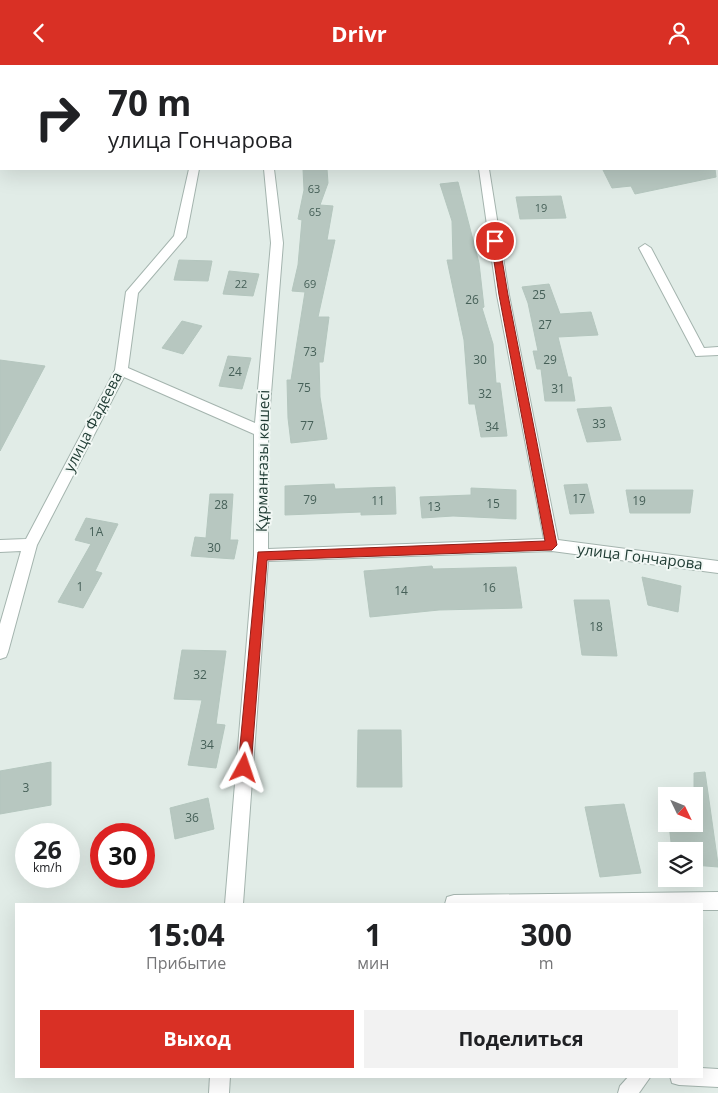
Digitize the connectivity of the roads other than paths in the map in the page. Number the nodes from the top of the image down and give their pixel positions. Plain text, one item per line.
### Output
1 (194, 170) edge
2 (269, 170) edge
3 (484, 170) edge
4 (645, 248) dead end
5 (718, 351) edge
6 (121, 370) junction
7 (260, 431) junction
8 (30, 545) junction
9 (552, 545) junction
10 (0, 546) edge
11 (262, 555) junction
12 (718, 567) edge
13 (0, 652) edge
14 (718, 901) edge
15 (234, 903) edge
16 (542, 903) edge
17 (703, 1077) edge
18 (220, 1078) edge
19 (640, 1078) edge
20 (718, 1078) edge
21 (219, 1093) edge
22 (627, 1093) edge

1 - 6 street, улица Фадеева
2 - 7 street, Құрманғазы көшесі
3 - 9 street
4 - 5 street
6 - 7 street
6 - 8 street, улица Фадеева
7 - 11 street, Құрманғазы көшесі
8 - 10 street
8 - 13 street, улица Фадеева
9 - 11 street, улица Гончарова
9 - 12 street, улица Гончарова
11 - 15 street, Құрманғазы көшесі
14 - 16 street
17 - 20 lane
18 - 21 street
19 - 22 lane

